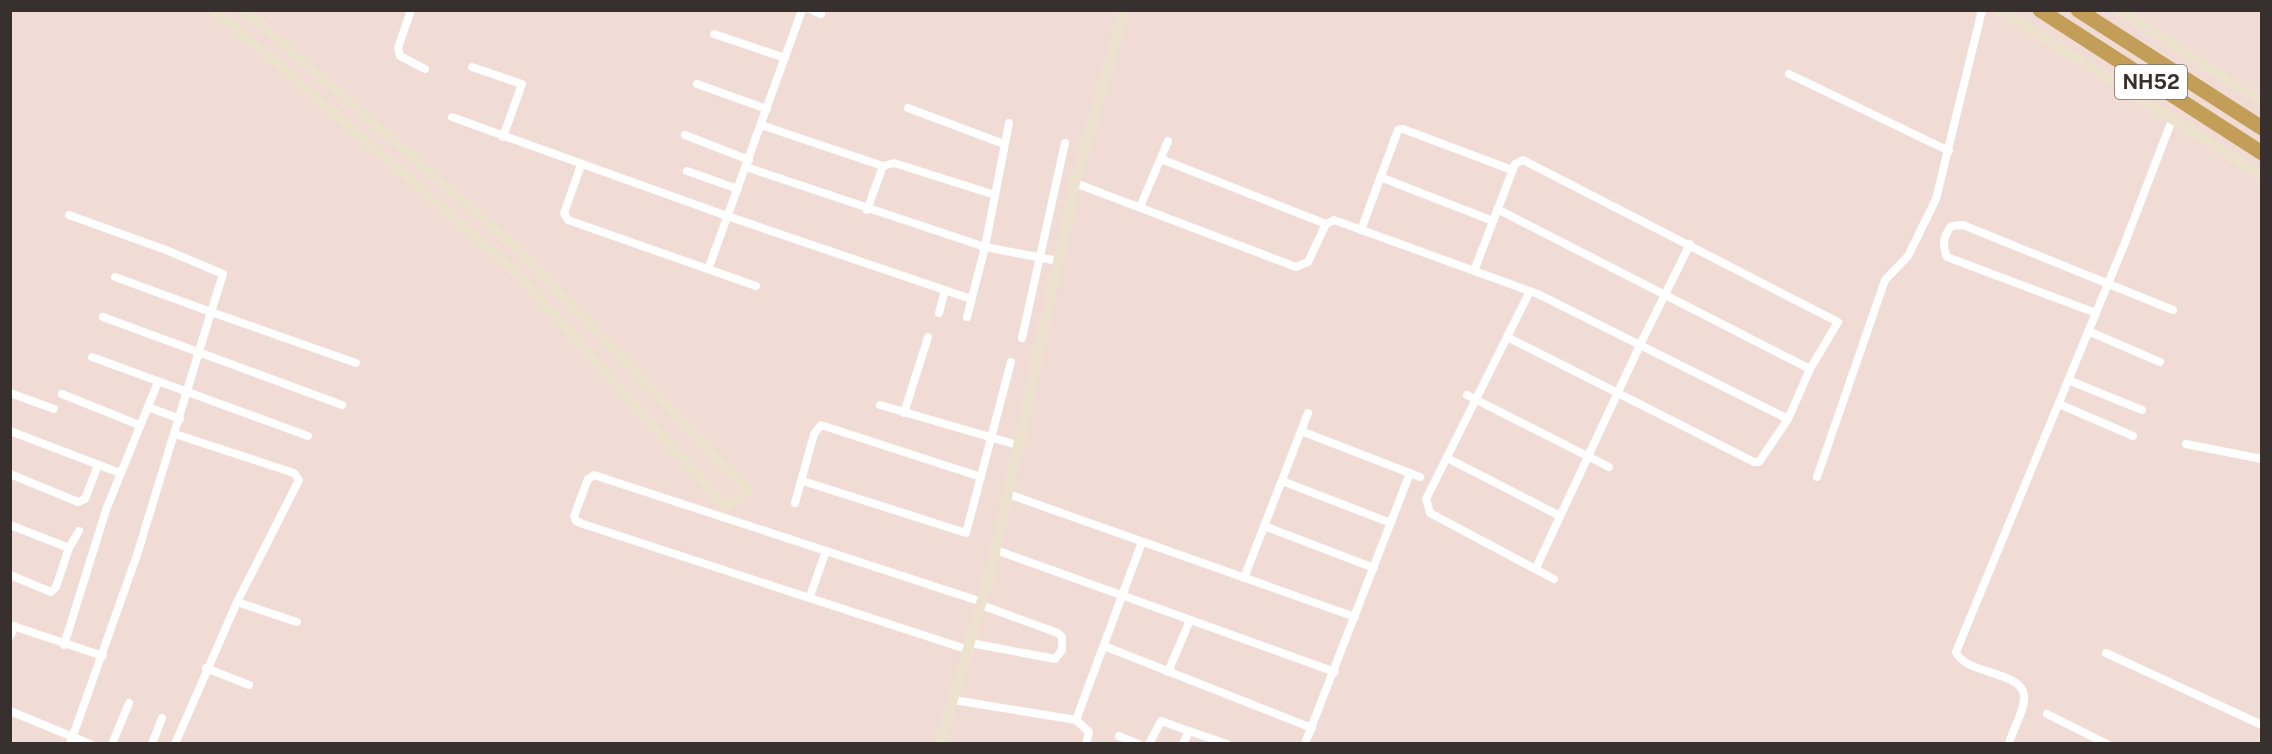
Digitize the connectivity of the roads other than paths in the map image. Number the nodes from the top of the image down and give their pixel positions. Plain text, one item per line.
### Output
1 (215, 10) edge
2 (244, 10) edge
3 (411, 10) edge
4 (802, 10) edge
5 (812, 10) edge
6 (1124, 10) edge
7 (1982, 10) edge
8 (2000, 10) edge
9 (2040, 10) edge
10 (2078, 10) edge
11 (2120, 10) edge
12 (821, 14) dead end
13 (714, 34) dead end
14 (786, 58) junction
15 (472, 67) dead end
16 (425, 69) dead end
17 (1789, 74) dead end
18 (697, 84) dead end
19 (2262, 102) edge
20 (908, 108) dead end
21 (767, 110) junction
22 (452, 117) dead end
23 (2172, 120) junction
24 (1009, 123) dead end
25 (761, 125) junction
26 (2262, 128) edge
27 (685, 135) dead end
28 (502, 137) junction
29 (1168, 141) dead end
30 (1065, 143) dead end
31 (1004, 144) junction
32 (1949, 151) junction
33 (2262, 153) edge
34 (1161, 159) junction
35 (747, 163) junction
36 (581, 165) junction
37 (883, 166) junction
38 (1512, 170) junction
39 (687, 171) dead end
40 (2262, 176) edge
41 (1380, 177) junction
42 (1075, 183) junction
43 (738, 189) junction
44 (994, 195) junction
45 (1140, 207) junction
46 (1497, 209) junction
47 (867, 210) junction
48 (69, 215) dead end
49 (728, 216) junction
50 (1493, 221) junction
51 (1326, 224) junction
52 (1361, 230) junction
53 (1690, 244) junction
54 (985, 248) junction
55 (1038, 257) junction
56 (1058, 261) junction
57 (709, 267) junction
58 (1474, 271) junction
59 (115, 277) dead end
60 (2108, 283) junction
61 (756, 286) dead end
62 (945, 290) junction
63 (1530, 291) junction
64 (1665, 295) junction
65 (971, 299) junction
66 (2173, 310) dead end
67 (211, 312) junction
68 (939, 313) dead end
69 (2096, 313) junction
70 (103, 317) dead end
71 (968, 317) dead end
72 (2088, 331) junction
73 (928, 337) dead end
74 (1507, 337) junction
75 (1022, 338) dead end
76 (1640, 345) junction
77 (198, 351) junction
78 (92, 357) dead end
79 (1011, 362) dead end
80 (2160, 362) dead end
81 (356, 363) dead end
82 (1810, 369) junction
83 (2068, 380) junction
84 (158, 382) junction
85 (1618, 392) junction
86 (10, 393) edge
87 (62, 394) dead end
88 (188, 394) junction
89 (1467, 394) dead end
90 (1476, 399) junction
91 (2059, 404) junction
92 (342, 405) dead end
93 (880, 405) dead end
94 (148, 407) junction
95 (54, 410) dead end
96 (2142, 410) dead end
97 (904, 413) junction
98 (1308, 413) dead end
99 (180, 418) junction
100 (1788, 419) junction
101 (139, 425) junction
102 (10, 431) edge
103 (1301, 431) junction
104 (175, 434) junction
105 (308, 436) dead end
106 (2133, 436) dead end
107 (991, 438) junction
108 (2186, 444) dead end
109 (1017, 445) junction
110 (1588, 456) junction
111 (1447, 458) junction
112 (2262, 459) edge
113 (98, 465) junction
114 (1609, 467) dead end
115 (120, 473) junction
116 (1410, 473) junction
117 (10, 474) edge
118 (981, 477) junction
119 (1420, 477) dead end
120 (1817, 477) dead end
121 (802, 481) junction
122 (1282, 481) junction
123 (1008, 494) junction
124 (795, 503) dead end
125 (1560, 516) junction
126 (1391, 523) junction
127 (10, 525) edge
128 (1264, 526) junction
129 (79, 531) dead end
130 (1142, 542) junction
131 (69, 548) junction
132 (996, 550) junction
133 (826, 551) junction
134 (1374, 568) junction
135 (1536, 568) junction
136 (10, 575) edge
137 (1244, 578) junction
138 (1554, 579) dead end
139 (1120, 595) junction
140 (810, 596) junction
141 (237, 602) junction
142 (981, 604) junction
143 (1355, 617) junction
144 (1190, 620) junction
145 (297, 622) dead end
146 (13, 626) edge
147 (10, 636) edge
148 (64, 645) junction
149 (970, 646) junction
150 (1104, 646) junction
151 (2106, 653) dead end
152 (103, 656) junction
153 (206, 668) junction
154 (1168, 672) junction
155 (1335, 672) junction
156 (249, 685) dead end
157 (954, 700) junction
158 (129, 703) dead end
159 (10, 711) edge
160 (2046, 714) dead end
161 (162, 718) dead end
162 (1076, 720) junction
163 (2262, 725) edge
164 (1312, 728) junction
165 (1189, 731) junction
166 (1119, 736) dead end
167 (72, 740) edge
168 (1306, 741) dead end
169 (941, 743) edge
170 (90, 744) edge
171 (112, 744) edge
172 (152, 744) edge
173 (175, 744) edge
174 (1086, 744) edge
175 (1138, 744) edge
176 (1149, 744) edge
177 (1183, 744) edge
178 (1227, 744) edge
179 (2009, 744) edge
180 (2107, 744) edge

1 - 2 street
3 - 16 street
4 - 14 street
5 - 12 street
6 - 42 street
7 - 32 street
8 - 23 street
9 - 33 highway, NH52
10 - 26 highway, NH52
11 - 19 street
13 - 14 street
14 - 21 street
15 - 28 street
17 - 32 street
18 - 21 street
20 - 31 street
21 - 25 street
22 - 28 street
23 - 40 street
23 - 60 street
24 - 31 street
25 - 35 street
25 - 37 street
27 - 35 street
28 - 36 street
29 - 34 street
30 - 55 street
31 - 44 street
32 - 120 street
34 - 45 street
34 - 51 street
35 - 43 street
35 - 47 street
36 - 49 street
36 - 57 street
37 - 44 street
37 - 47 street
38 - 41 street
38 - 46 street
38 - 53 street
39 - 43 street
41 - 50 street
41 - 52 street
42 - 45 street
42 - 56 street
43 - 49 street
44 - 54 street
45 - 51 street
46 - 50 street
46 - 64 street
47 - 54 street
48 - 67 street
49 - 57 street
49 - 62 street
50 - 58 street
51 - 52 street
52 - 58 street
53 - 64 street
53 - 82 street
54 - 55 street
54 - 65 street
55 - 56 street
55 - 75 street
56 - 109 street
57 - 61 street
58 - 63 street
59 - 67 street
60 - 66 street
60 - 69 street
60 - 69 street
62 - 65 street
62 - 68 street
63 - 74 street
63 - 76 street
64 - 76 street
64 - 82 street
65 - 71 street
67 - 77 street
67 - 81 street
69 - 72 street
70 - 77 street
72 - 80 street
72 - 83 street
73 - 97 street
74 - 85 street
74 - 90 street
76 - 85 street
76 - 100 street
77 - 88 street
77 - 92 street
78 - 84 street
79 - 107 street
82 - 100 street
83 - 91 street
83 - 96 street
84 - 88 street
84 - 94 street
85 - 100 street
85 - 110 street
86 - 95 street
87 - 101 street
88 - 99 street
88 - 105 street
89 - 90 street
90 - 110 street
90 - 111 street
91 - 106 street
91 - 179 street
93 - 97 street
94 - 99 street
94 - 101 street
97 - 107 street
98 - 103 street
99 - 104 street
101 - 115 street
102 - 113 street
103 - 116 street
103 - 122 street
104 - 141 street
104 - 152 street
107 - 109 street
107 - 118 street
108 - 112 street
109 - 123 street
110 - 114 street
110 - 125 street
111 - 125 street
111 - 135 street
113 - 115 street
113 - 117 street
115 - 148 street
116 - 119 street
116 - 126 street
118 - 121 street
118 - 121 street
121 - 124 street
122 - 126 street
122 - 128 street
123 - 130 street
123 - 132 street
125 - 135 street
126 - 134 street
127 - 131 street
128 - 134 street
128 - 137 street
129 - 131 street
130 - 137 street
130 - 139 street
131 - 136 street
132 - 139 street
132 - 142 street
133 - 140 street
133 - 140 street
133 - 142 street
134 - 143 street
135 - 138 street
137 - 143 street
139 - 144 street
139 - 150 street
140 - 149 street
141 - 145 street
141 - 153 street
142 - 149 street
142 - 149 street
143 - 155 street
144 - 154 street
144 - 155 street
146 - 147 street
146 - 148 street
148 - 152 street
149 - 157 street
150 - 154 street
150 - 162 street
151 - 163 street
152 - 167 street
153 - 156 street
153 - 173 street
154 - 164 street
155 - 164 street
157 - 162 street
157 - 169 street
158 - 171 street
159 - 167 street
160 - 180 street
161 - 172 street
162 - 174 street
164 - 168 street
165 - 176 street
165 - 177 street
165 - 178 street
166 - 175 street
167 - 170 street

